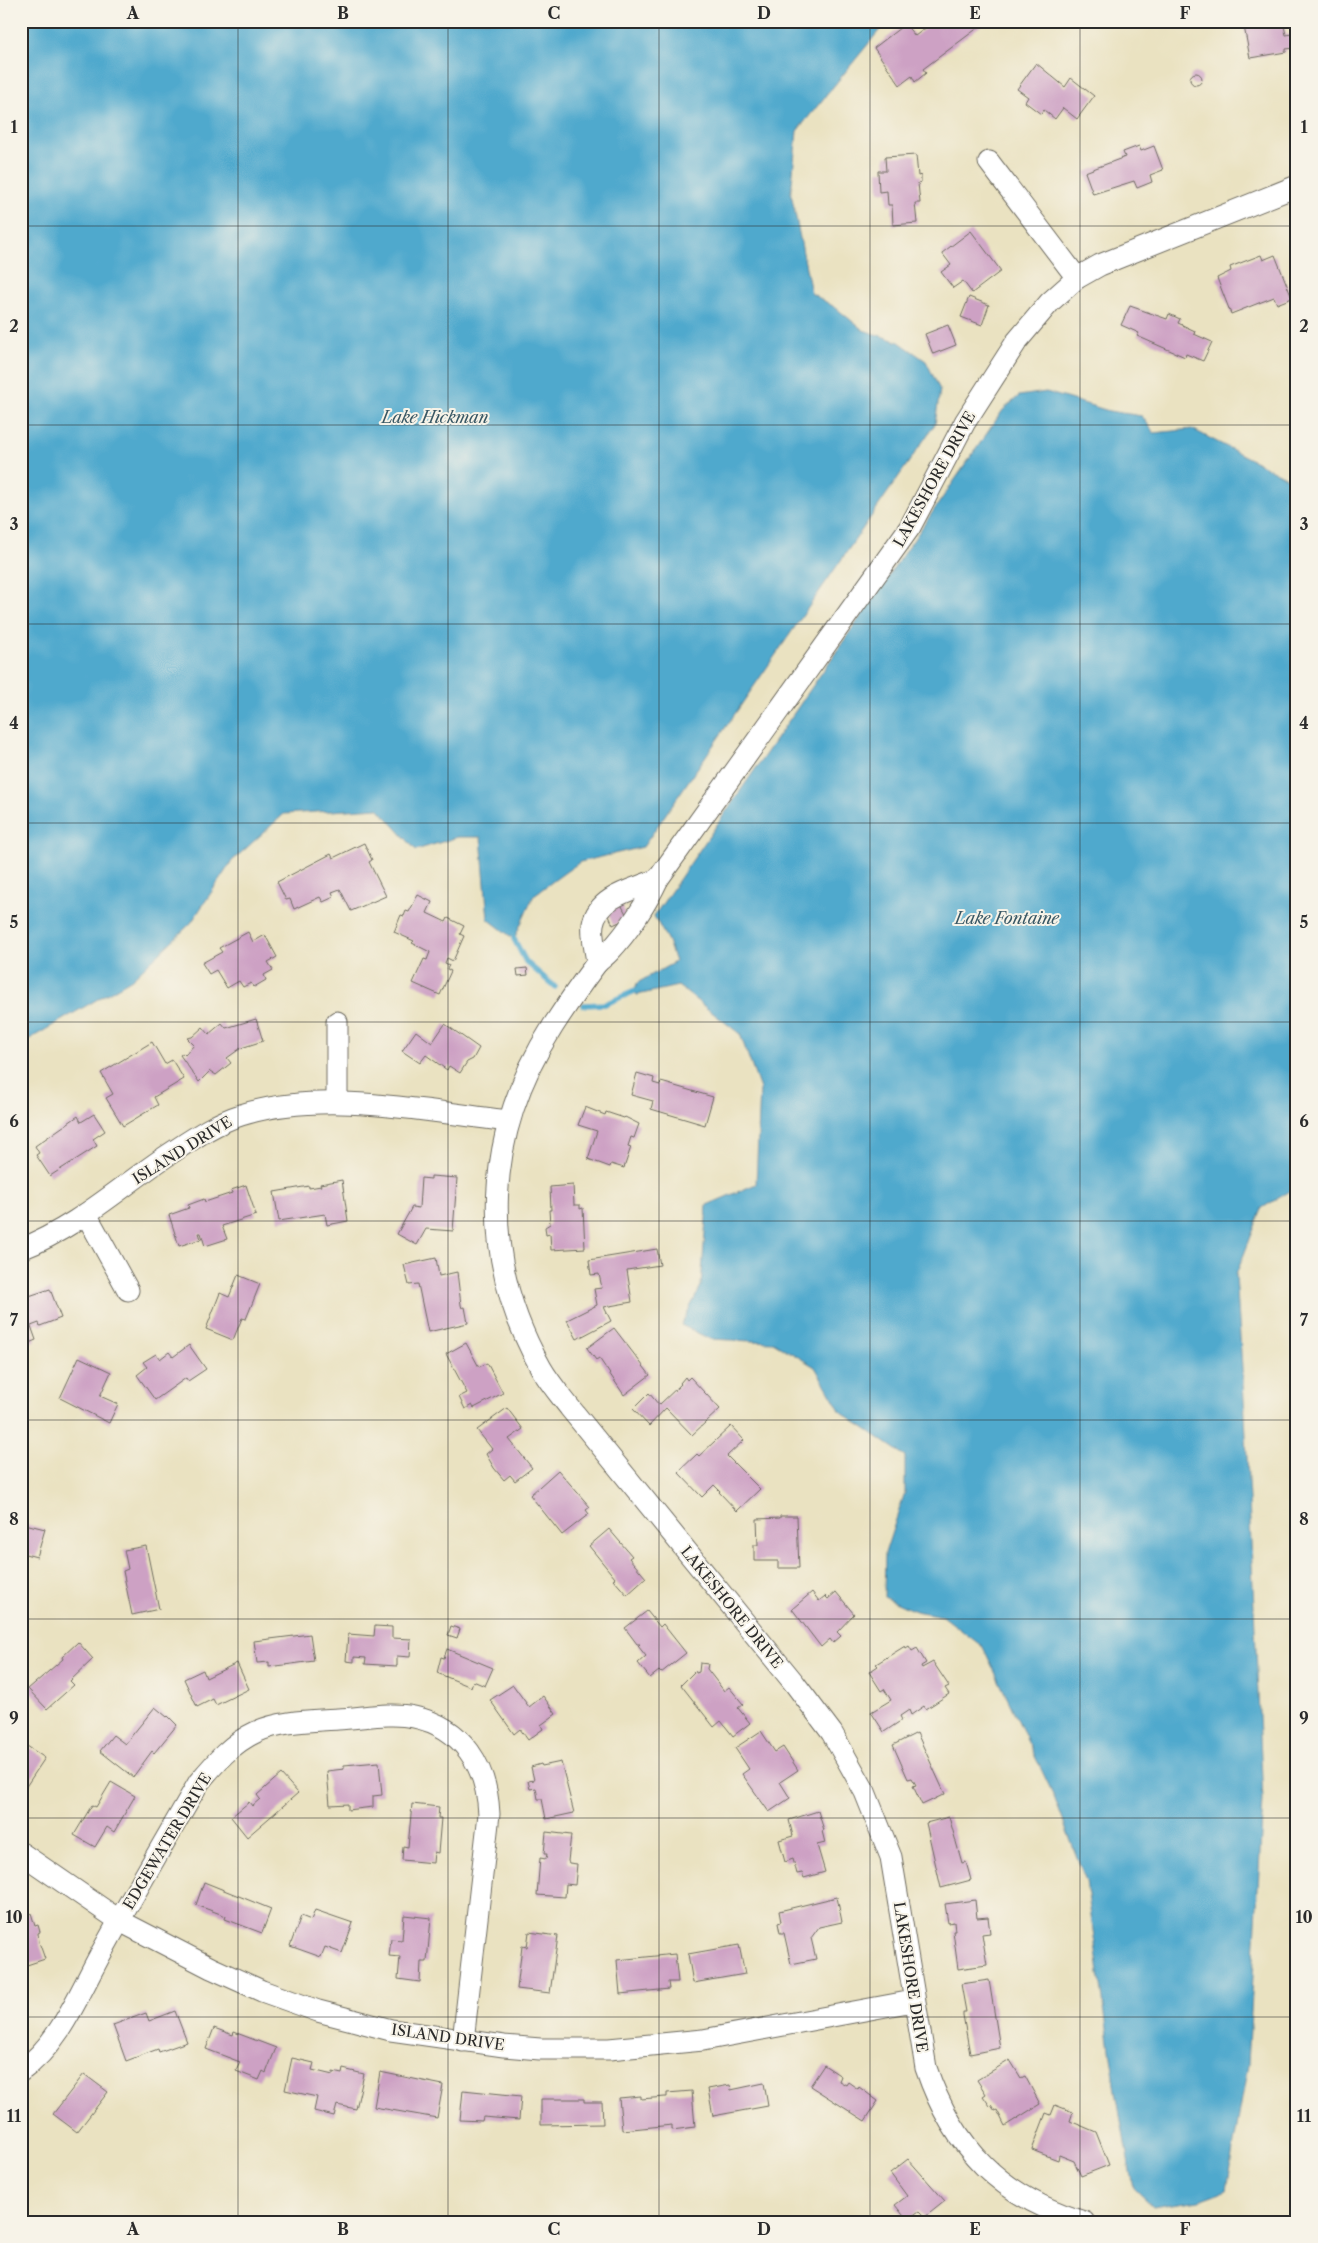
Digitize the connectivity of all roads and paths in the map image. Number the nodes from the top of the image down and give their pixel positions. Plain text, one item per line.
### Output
1 (989, 162) dead end
2 (1297, 186) edge
3 (1077, 278) junction
4 (658, 879) junction
5 (597, 963) junction
6 (337, 1022) dead end
7 (337, 1101) junction
8 (508, 1121) junction
9 (86, 1214) junction
10 (21, 1249) edge
11 (128, 1290) dead end
12 (21, 1853) edge
13 (120, 1921) junction
14 (913, 2001) junction
15 (463, 2041) junction
16 (21, 2071) edge
17 (1084, 2222) edge

1 - 3 street
2 - 3 street, LAKESHORE DRIVE
3 - 4 street, LAKESHORE DRIVE
4 - 5 street, LAKESHORE DRIVE
4 - 5 street
5 - 8 street, LAKESHORE DRIVE
6 - 7 street
7 - 8 street, ISLAND DRIVE
7 - 9 street, ISLAND DRIVE
8 - 14 street, LAKESHORE DRIVE
9 - 10 street, ISLAND DRIVE
9 - 11 street
12 - 13 street, ISLAND DRIVE
13 - 15 street, ISLAND DRIVE
13 - 15 street, EDGEWATER DRIVE
13 - 16 street, EDGEWATER DRIVE
14 - 15 street, ISLAND DRIVE
14 - 17 street, LAKESHORE DRIVE

